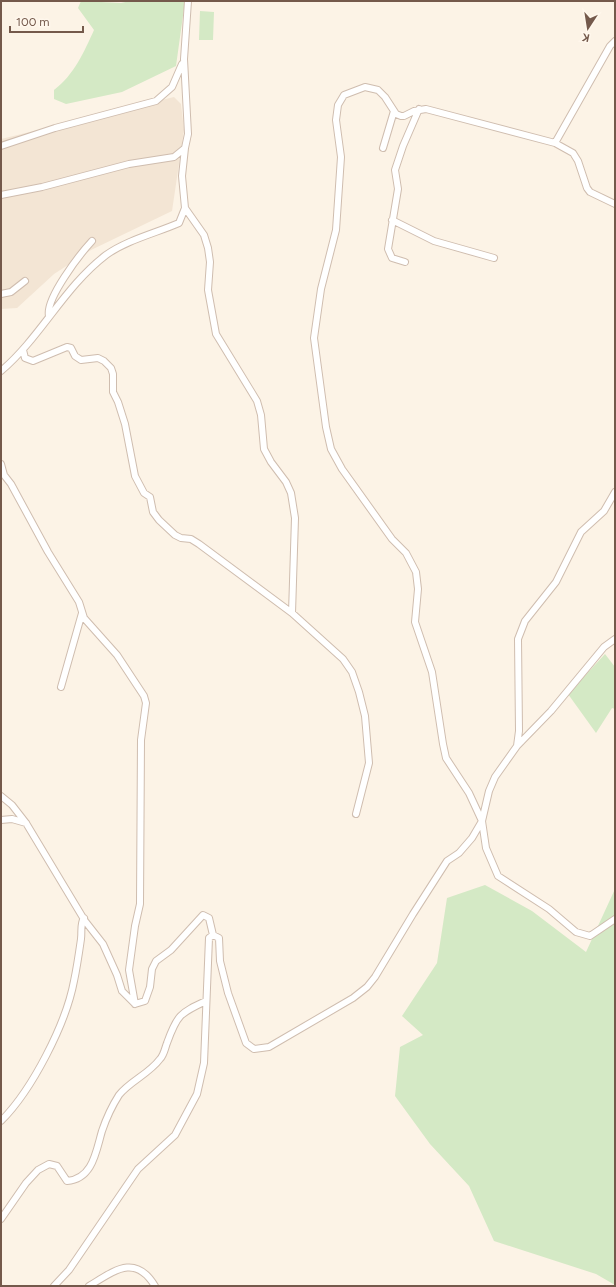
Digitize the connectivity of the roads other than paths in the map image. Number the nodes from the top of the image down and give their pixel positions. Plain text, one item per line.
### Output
1 (188, 1) edge
2 (615, 41) edge
3 (184, 59) junction
4 (420, 109) junction
5 (394, 111) junction
6 (555, 143) junction
7 (1, 146) edge
8 (185, 148) junction
9 (383, 148) dead end
10 (1, 195) edge
11 (615, 204) edge
12 (185, 208) junction
13 (392, 220) junction
14 (92, 241) dead end
15 (494, 258) dead end
16 (405, 262) dead end
17 (25, 281) dead end
18 (1, 294) edge
19 (49, 316) junction
20 (23, 350) junction
21 (1, 371) edge
22 (1, 464) edge
23 (615, 492) edge
24 (82, 613) junction
25 (292, 613) junction
26 (615, 639) edge
27 (61, 687) dead end
28 (517, 746) junction
29 (1, 796) edge
30 (356, 814) dead end
31 (1, 820) edge
32 (482, 821) junction
33 (26, 824) junction
34 (84, 918) junction
35 (615, 919) edge
36 (213, 935) junction
37 (206, 1000) junction
38 (136, 1004) junction
39 (1, 1121) edge
40 (1, 1219) edge
41 (54, 1286) edge
42 (89, 1286) edge
43 (155, 1286) edge

1 - 3 street
2 - 6 street
3 - 7 street
3 - 8 street
4 - 5 street
4 - 6 street
4 - 13 street
5 - 9 street
5 - 32 street
6 - 11 street
8 - 10 street
8 - 12 street
12 - 19 street
12 - 25 street
13 - 15 street
13 - 16 street
14 - 19 street
17 - 18 street
19 - 20 street
20 - 21 street
20 - 25 street
22 - 24 street
23 - 28 street
24 - 27 street
24 - 38 street
25 - 30 street
26 - 28 street
28 - 32 street
29 - 33 street
31 - 33 street
32 - 35 street
32 - 36 street
33 - 34 street
34 - 38 street
34 - 39 street
36 - 37 street
36 - 38 street
37 - 40 street
37 - 41 street
42 - 43 street

